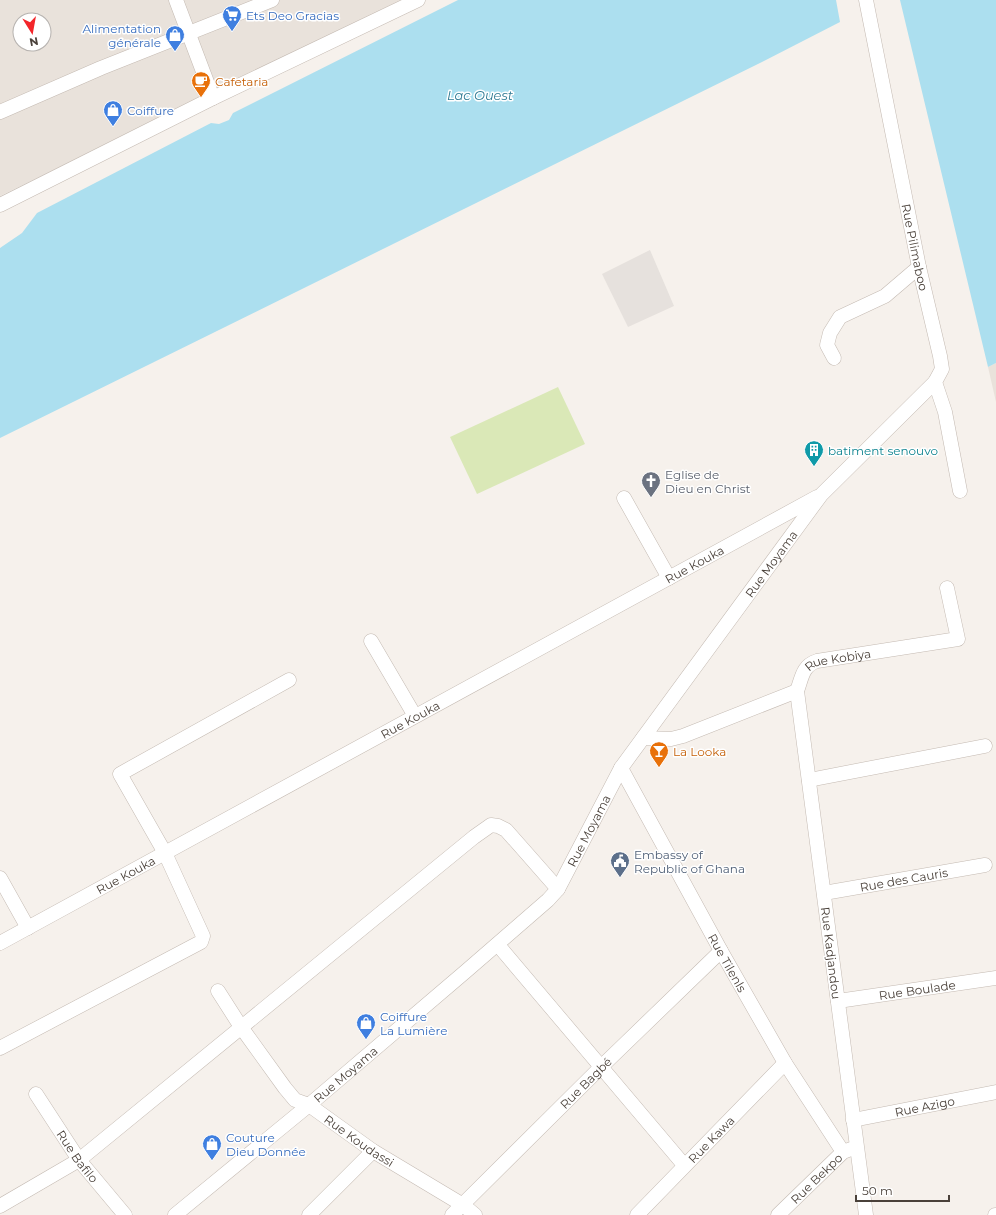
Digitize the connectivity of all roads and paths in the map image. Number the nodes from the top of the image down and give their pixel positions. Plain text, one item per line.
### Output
1 (176, 0) edge
2 (272, 0) edge
3 (418, 0) edge
4 (866, 0) edge
5 (188, 34) junction
6 (213, 98) junction
7 (0, 112) edge
8 (0, 205) edge
9 (919, 267) junction
10 (834, 358) dead end
11 (935, 382) junction
12 (960, 491) dead end
13 (821, 495) junction
14 (624, 498) dead end
15 (669, 578) junction
16 (947, 588) dead end
17 (371, 640) dead end
18 (289, 680) dead end
19 (797, 691) junction
20 (416, 716) junction
21 (643, 738) junction
22 (985, 746) dead end
23 (621, 768) junction
24 (809, 780) junction
25 (165, 853) junction
26 (985, 865) dead end
27 (0, 878) edge
28 (558, 889) junction
29 (824, 893) junction
30 (28, 928) junction
31 (0, 943) edge
32 (498, 945) junction
33 (720, 951) junction
34 (996, 978) edge
35 (218, 991) dead end
36 (838, 1001) junction
37 (241, 1027) junction
38 (0, 1048) edge
39 (785, 1063) junction
40 (601, 1067) junction
41 (996, 1092) edge
42 (36, 1094) dead end
43 (309, 1105) junction
44 (853, 1120) junction
45 (857, 1147) junction
46 (373, 1151) junction
47 (843, 1152) junction
48 (79, 1160) junction
49 (684, 1165) junction
50 (463, 1205) junction
51 (0, 1206) edge
52 (125, 1215) edge
53 (175, 1215) edge
54 (309, 1215) edge
55 (452, 1215) edge
56 (475, 1215) edge
57 (637, 1215) edge
58 (778, 1215) edge
59 (866, 1215) edge

1 - 5 street
2 - 5 street
3 - 6 street
4 - 9 street, Rue Pilimaboo
5 - 6 street
5 - 7 street
6 - 8 street
9 - 10 street
9 - 11 street, Rue Pilimaboo
11 - 12 street
11 - 13 street, Rue Moyama
13 - 15 street, Rue Kouka
13 - 21 street, Rue Moyama
14 - 15 street
15 - 20 street, Rue Kouka
16 - 19 street, Rue Kobiya
17 - 20 street
18 - 25 street
19 - 21 street, Rue Kobiya
19 - 24 street, Rue Kadjandou
20 - 25 street, Rue Kouka
21 - 23 street, Rue Moyama
22 - 24 street
23 - 28 street, Rue Moyama
23 - 33 street, Rue Tilenls
24 - 29 street, Rue Kadjandou
25 - 30 street, Rue Kouka
25 - 38 street
26 - 29 street, Rue des Cauris
27 - 30 street
28 - 32 street, Rue Moyama
28 - 37 street
29 - 36 street, Rue Kadjandou
30 - 31 street, Rue Kouka
32 - 40 street
32 - 43 street, Rue Moyama
33 - 39 street, Rue Tilenls
33 - 40 street, Rue Bagbé
34 - 36 street, Rue Boulade
35 - 37 street, Rue Koudassi
36 - 44 street, Rue Kadjandou
37 - 43 street, Rue Koudassi
37 - 48 street
39 - 47 street, Rue Tilenls
39 - 49 street, Rue Kawa
40 - 49 street
40 - 50 street, Rue Bagbé
41 - 44 street, Rue Azigo
42 - 48 street, Rue Bafilo
43 - 46 street, Rue Koudassi
43 - 53 street, Rue Moyama
44 - 45 street, Rue Kadjandou
45 - 47 street, Rue Bekpo
45 - 59 street, Rue Kadjandou
46 - 50 street, Rue Koudassi
46 - 54 street
47 - 58 street, Rue Bekpo
48 - 51 street
48 - 52 street, Rue Bafilo
49 - 57 street, Rue Kawa
50 - 55 street, Rue Bagbé
50 - 56 street, Rue Koudassi

